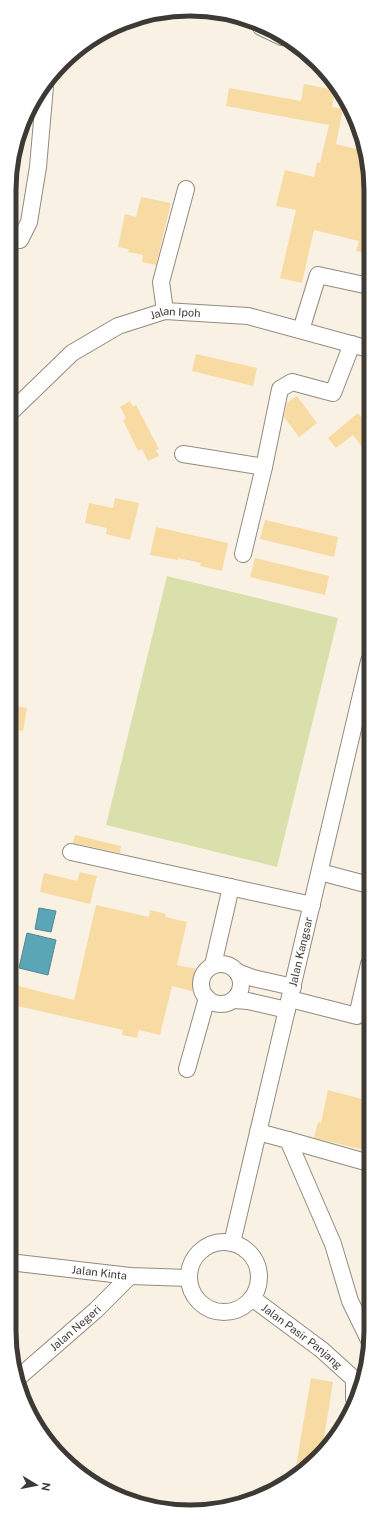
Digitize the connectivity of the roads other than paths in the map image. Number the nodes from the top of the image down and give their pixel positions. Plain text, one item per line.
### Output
1 (44, 94) edge
2 (186, 189) dead end
3 (20, 240) dead end
4 (364, 285) edge
5 (165, 311) junction
6 (301, 330) junction
7 (352, 344) junction
8 (364, 347) edge
9 (16, 407) edge
10 (182, 454) dead end
11 (264, 467) junction
12 (243, 554) dead end
13 (364, 686) edge
14 (71, 852) dead end
15 (320, 872) junction
16 (364, 884) edge
17 (231, 887) junction
18 (312, 905) junction
19 (213, 965) junction
20 (238, 972) junction
21 (364, 986) edge
22 (207, 998) junction
23 (290, 999) junction
24 (234, 1000) junction
25 (187, 1069) dead end
26 (258, 1132) junction
27 (288, 1140) junction
28 (364, 1161) edge
29 (232, 1243) junction
30 (16, 1263) edge
31 (130, 1276) junction
32 (189, 1278) junction
33 (252, 1298) junction
34 (364, 1330) edge
35 (22, 1375) edge
36 (354, 1390) edge

1 - 3 street
2 - 5 street
4 - 6 street
5 - 6 street, Jalan Ipoh
5 - 9 street, Jalan Ipoh
6 - 7 street, Jalan Ipoh
7 - 8 street, Jalan Ipoh
7 - 11 street
10 - 11 street
11 - 12 street
13 - 15 street, Jalan Kangsar
14 - 17 street
15 - 16 street
15 - 18 street, Jalan Kangsar
17 - 18 street
17 - 19 street
18 - 23 street, Jalan Kangsar
19 - 20 street
19 - 22 street
20 - 23 street
20 - 24 street
21 - 23 street
22 - 24 street
22 - 25 street
23 - 24 street
23 - 26 street, Jalan Kangsar
26 - 27 street
26 - 29 street, Jalan Kangsar
27 - 28 street
27 - 34 street
29 - 32 street
29 - 33 street
30 - 31 street, Jalan Kinta
31 - 32 street, Jalan Kinta
31 - 35 street, Jalan Negeri
32 - 33 street
33 - 36 street, Jalan Pasir Panjang

